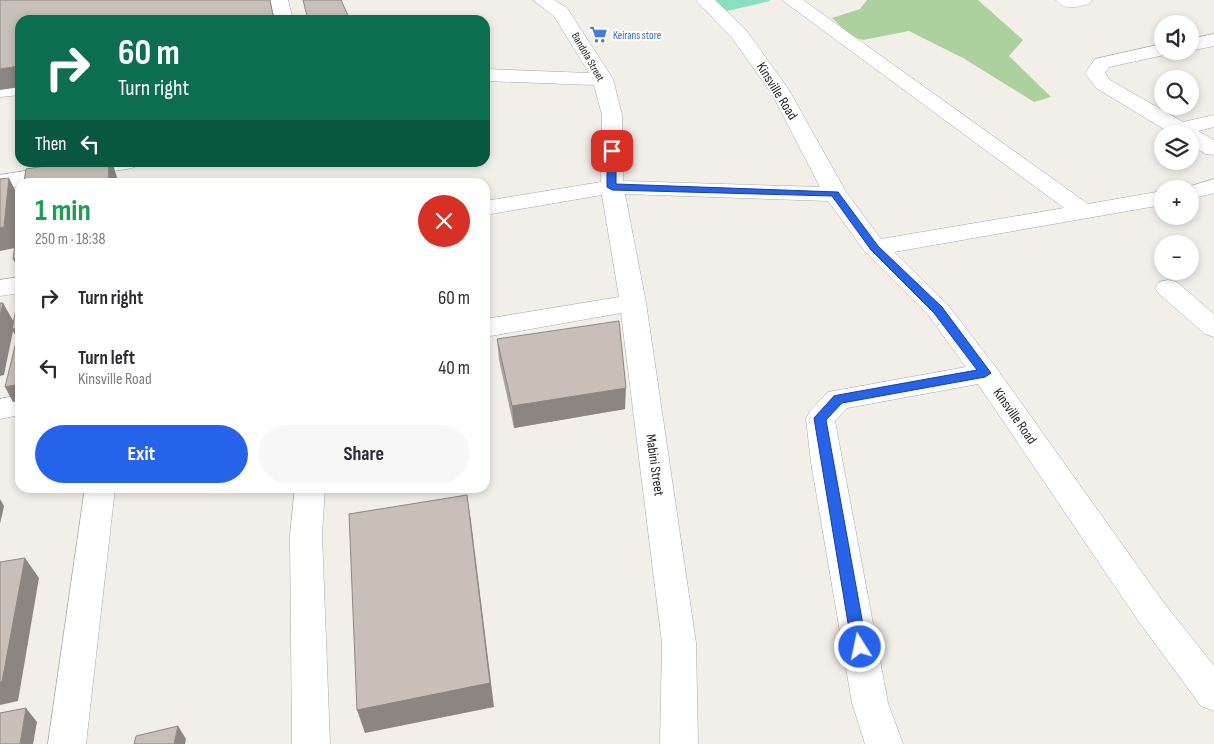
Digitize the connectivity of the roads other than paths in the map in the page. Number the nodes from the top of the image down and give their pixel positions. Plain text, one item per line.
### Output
1 (279, 0) edge
2 (542, 0) edge
3 (705, 0) edge
4 (791, 0) edge
5 (1065, 0) edge
6 (1083, 0) edge
7 (283, 15) edge
8 (1214, 40) edge
9 (1199, 43) edge
10 (1154, 52) edge
11 (490, 75) edge
12 (603, 80) junction
13 (15, 89) edge
14 (0, 91) edge
15 (1214, 121) edge
16 (1172, 125) edge
17 (1199, 127) edge
18 (1199, 140) edge
19 (1214, 149) edge
20 (64, 167) edge
21 (51, 168) edge
22 (0, 182) edge
23 (1214, 186) edge
24 (612, 187) junction
25 (1199, 190) edge
26 (835, 194) junction
27 (1154, 199) edge
28 (490, 207) edge
29 (1083, 210) junction
30 (875, 248) junction
31 (15, 286) edge
32 (0, 288) edge
33 (1168, 288) dead end
34 (633, 303) junction
35 (490, 327) edge
36 (1214, 328) edge
37 (985, 373) junction
38 (15, 407) edge
39 (0, 409) edge
40 (99, 493) edge
41 (310, 493) edge
42 (1214, 694) edge
43 (67, 744) edge
44 (311, 744) edge
45 (678, 744) edge
46 (884, 744) edge

1 - 7 street
2 - 12 street, Bandola Street
3 - 26 street, Kinsville Road
4 - 29 street
5 - 6 street
8 - 9 street
10 - 16 street
11 - 12 street
12 - 24 street, Bandola Street
13 - 14 street
15 - 17 street
18 - 19 street
20 - 21 street
21 - 22 street
23 - 25 street
24 - 26 street
24 - 28 street
24 - 34 street, Mabini Street
26 - 30 street, Kinsville Road
27 - 29 street
29 - 30 street
30 - 37 street, Kinsville Road
31 - 32 street
33 - 36 street
34 - 35 street
34 - 45 street, Mabini Street
37 - 42 street, Kinsville Road
37 - 46 street
38 - 39 street
40 - 43 street
41 - 44 street

